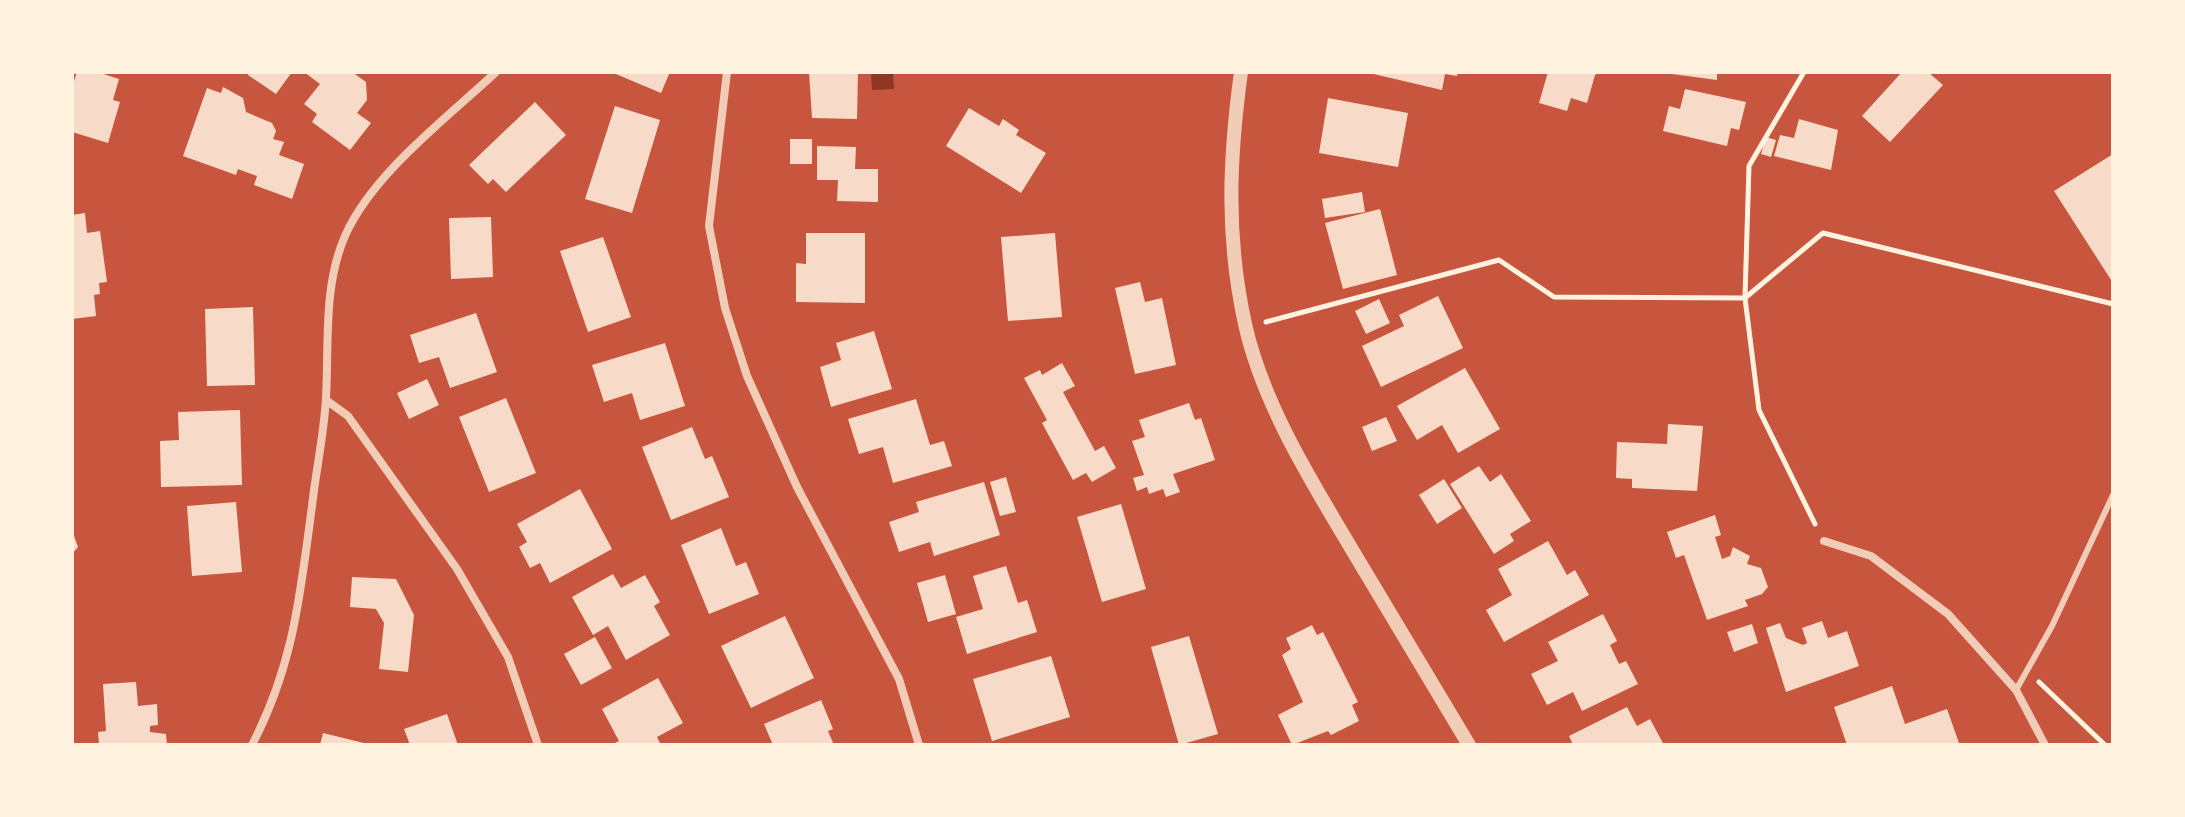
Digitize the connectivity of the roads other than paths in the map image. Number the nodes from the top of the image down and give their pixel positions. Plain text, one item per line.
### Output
1 (496, 72) edge
2 (727, 72) edge
3 (1241, 72) edge
4 (326, 400) junction
5 (2113, 495) edge
6 (1824, 541) road end
7 (2016, 690) junction
8 (252, 745) edge
9 (538, 745) edge
10 (919, 745) edge
11 (1469, 745) edge
12 (2045, 745) edge

1 - 4 street
2 - 10 street
3 - 11 street
4 - 8 street
4 - 9 street
5 - 7 lane
6 - 7 street
7 - 12 street

